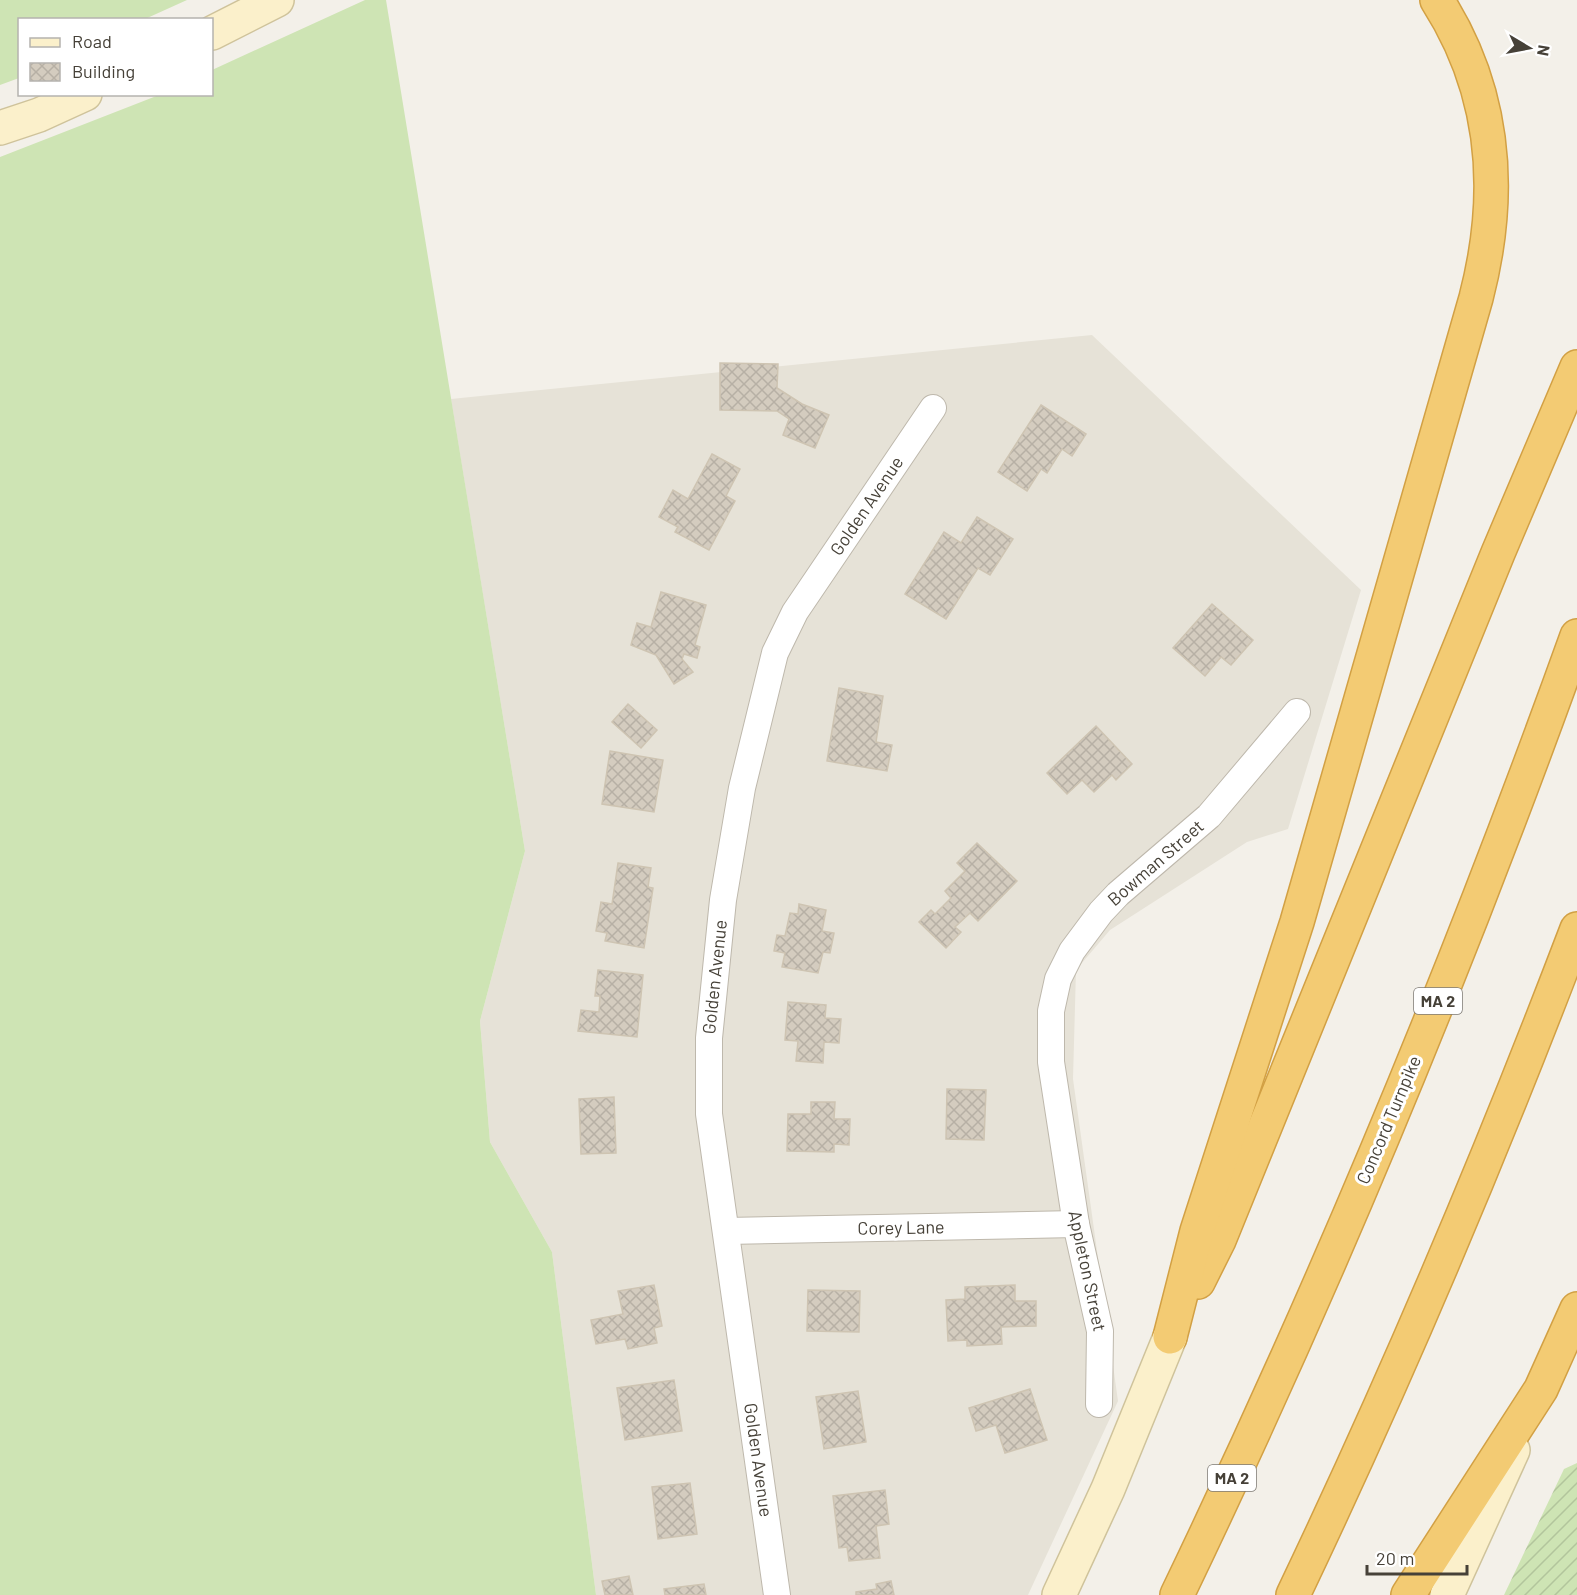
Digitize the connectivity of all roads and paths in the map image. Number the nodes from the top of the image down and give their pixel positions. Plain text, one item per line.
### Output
1 (277, 0) edge
2 (1437, 0) edge
3 (213, 32) edge
4 (81, 96) edge
5 (0, 128) edge
6 (1577, 367) edge
7 (933, 408) dead end
8 (1577, 636) edge
9 (1297, 712) dead end
10 (1577, 929) edge
11 (1063, 1140) joint
12 (1076, 1224) junction
13 (726, 1231) junction
14 (1577, 1309) edge
15 (1170, 1337) junction
16 (1541, 1389) junction
17 (1100, 1404) dead end
18 (777, 1595) edge
19 (1059, 1595) edge
20 (1177, 1595) edge
21 (1293, 1595) edge
22 (1408, 1595) edge
23 (1447, 1595) edge

1 - 3 main road
2 - 15 highway
4 - 5 main road
6 - 15 highway
7 - 13 street, Golden Avenue
8 - 20 highway, Concord Turnpike / MA 2
9 - 11 street, Bowman Street
10 - 21 highway
11 - 12 street, Appleton Street
12 - 13 street, Corey Lane
12 - 17 street, Appleton Street
13 - 18 street, Golden Avenue
14 - 16 highway
15 - 19 main road
16 - 22 highway
16 - 23 main road

